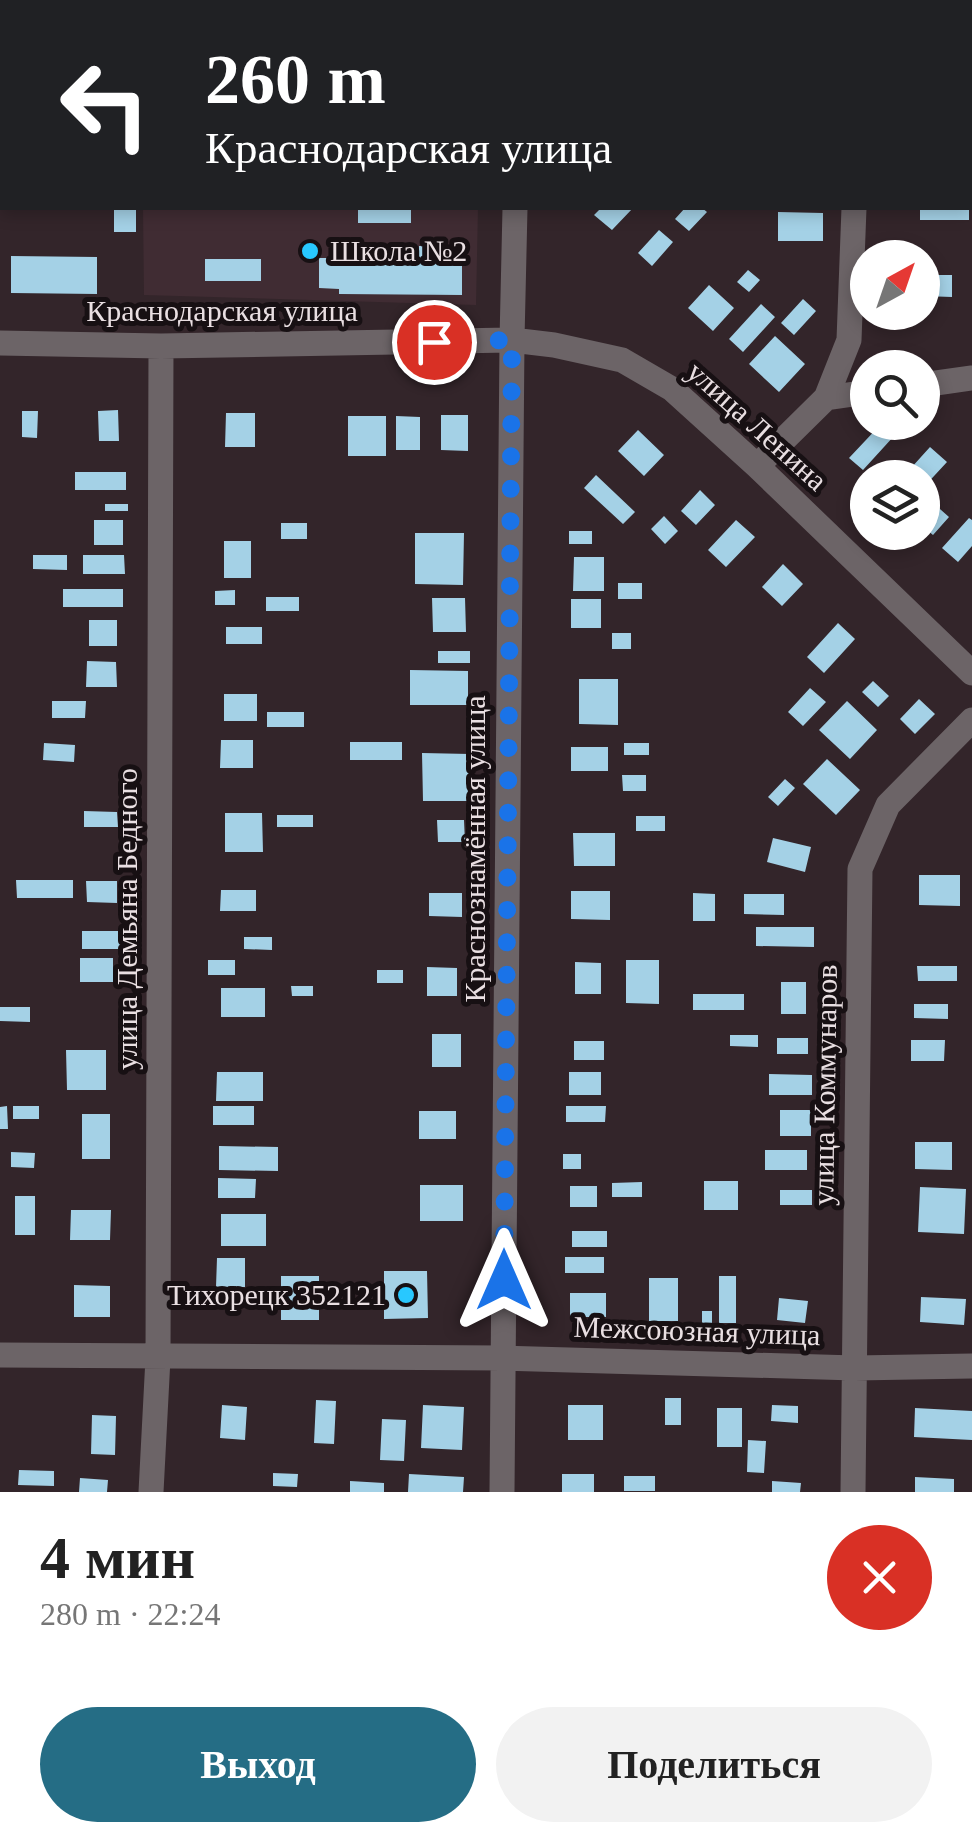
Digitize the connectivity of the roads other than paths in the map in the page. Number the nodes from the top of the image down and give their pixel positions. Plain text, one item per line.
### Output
1 (515, 210) edge
2 (854, 210) edge
3 (512, 340) junction
4 (0, 344) edge
5 (162, 346) junction
6 (622, 360) joint
7 (972, 378) edge
8 (940, 382) edge
9 (850, 395) edge
10 (826, 398) junction
11 (757, 466) junction
12 (972, 673) edge
13 (972, 720) edge
14 (0, 1355) edge
15 (158, 1358) junction
16 (503, 1358) junction
17 (972, 1366) edge
18 (855, 1368) junction
19 (151, 1492) edge
20 (502, 1492) edge
21 (853, 1492) edge

1 - 3 street, Краснознамённая улица
2 - 10 street
3 - 5 street, Краснодарская улица
3 - 6 street, Краснодарская улица
3 - 16 street, Краснознамённая улица
4 - 5 street, Краснодарская улица
5 - 15 street, улица Демьяна Бедного
6 - 11 street, улица Ленина
7 - 8 street
9 - 10 street
10 - 11 street
11 - 12 street, улица Ленина
13 - 18 street, улица Коммунаров
14 - 15 street, Межсоюзная улица
15 - 16 street, Межсоюзная улица
15 - 19 street, улица Демьяна Бедного
16 - 18 street, Межсоюзная улица
16 - 20 street, Краснознамённая улица
17 - 18 street, Межсоюзная улица
18 - 21 street, улица Коммунаров

